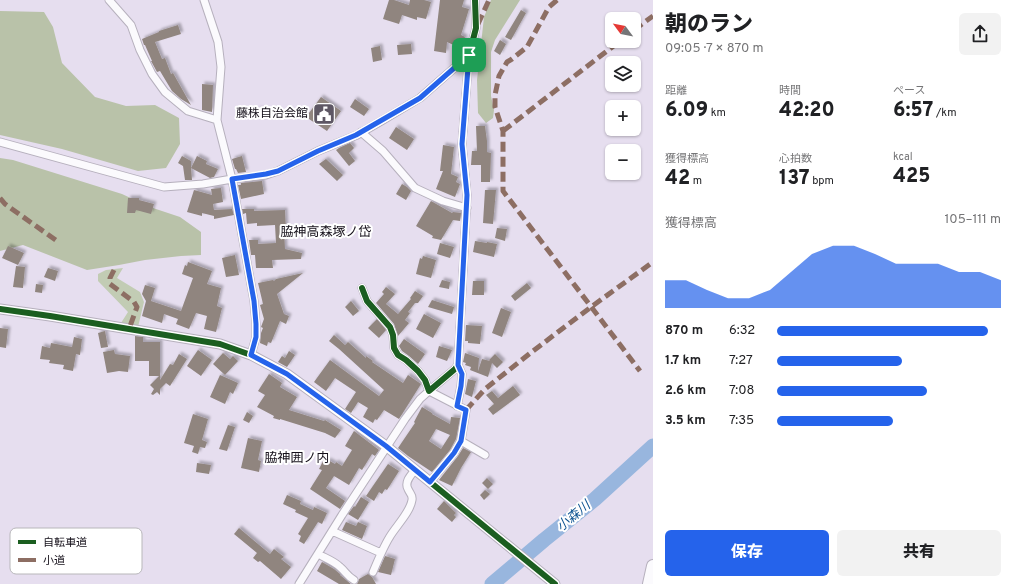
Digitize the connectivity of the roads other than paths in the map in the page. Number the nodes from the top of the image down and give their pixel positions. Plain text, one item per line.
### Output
1 (110, 0) edge
2 (204, 0) edge
3 (475, 0) edge
4 (469, 55) junction
5 (217, 120) junction
6 (361, 132) junction
7 (0, 142) edge
8 (232, 179) junction
9 (467, 208) junction
10 (362, 288) dead end
11 (0, 309) edge
12 (251, 355) junction
13 (458, 365) junction
14 (430, 391) junction
15 (457, 406) junction
16 (461, 441) junction
17 (386, 446) junction
18 (485, 455) dead end
19 (415, 470) junction
20 (430, 482) junction
21 (332, 531) junction
22 (381, 553) junction
23 (318, 554) junction
24 (653, 566) edge
25 (373, 572) dead end
26 (354, 580) dead end
27 (299, 584) edge
28 (555, 584) edge
29 (649, 584) edge

1 - 5 street
2 - 5 street
3 - 4 street
4 - 6 street
4 - 9 street
5 - 8 street
6 - 8 street
6 - 9 street
7 - 8 street
8 - 12 street
9 - 13 street
10 - 14 street
11 - 12 street
12 - 17 street
13 - 14 street
13 - 15 street
14 - 15 street
14 - 17 street
15 - 16 street
16 - 18 street
16 - 20 street
17 - 19 street
17 - 21 street
19 - 20 street
19 - 22 street
20 - 28 street
21 - 22 street
21 - 23 street
22 - 25 street
23 - 26 street
23 - 27 street
24 - 29 highway

